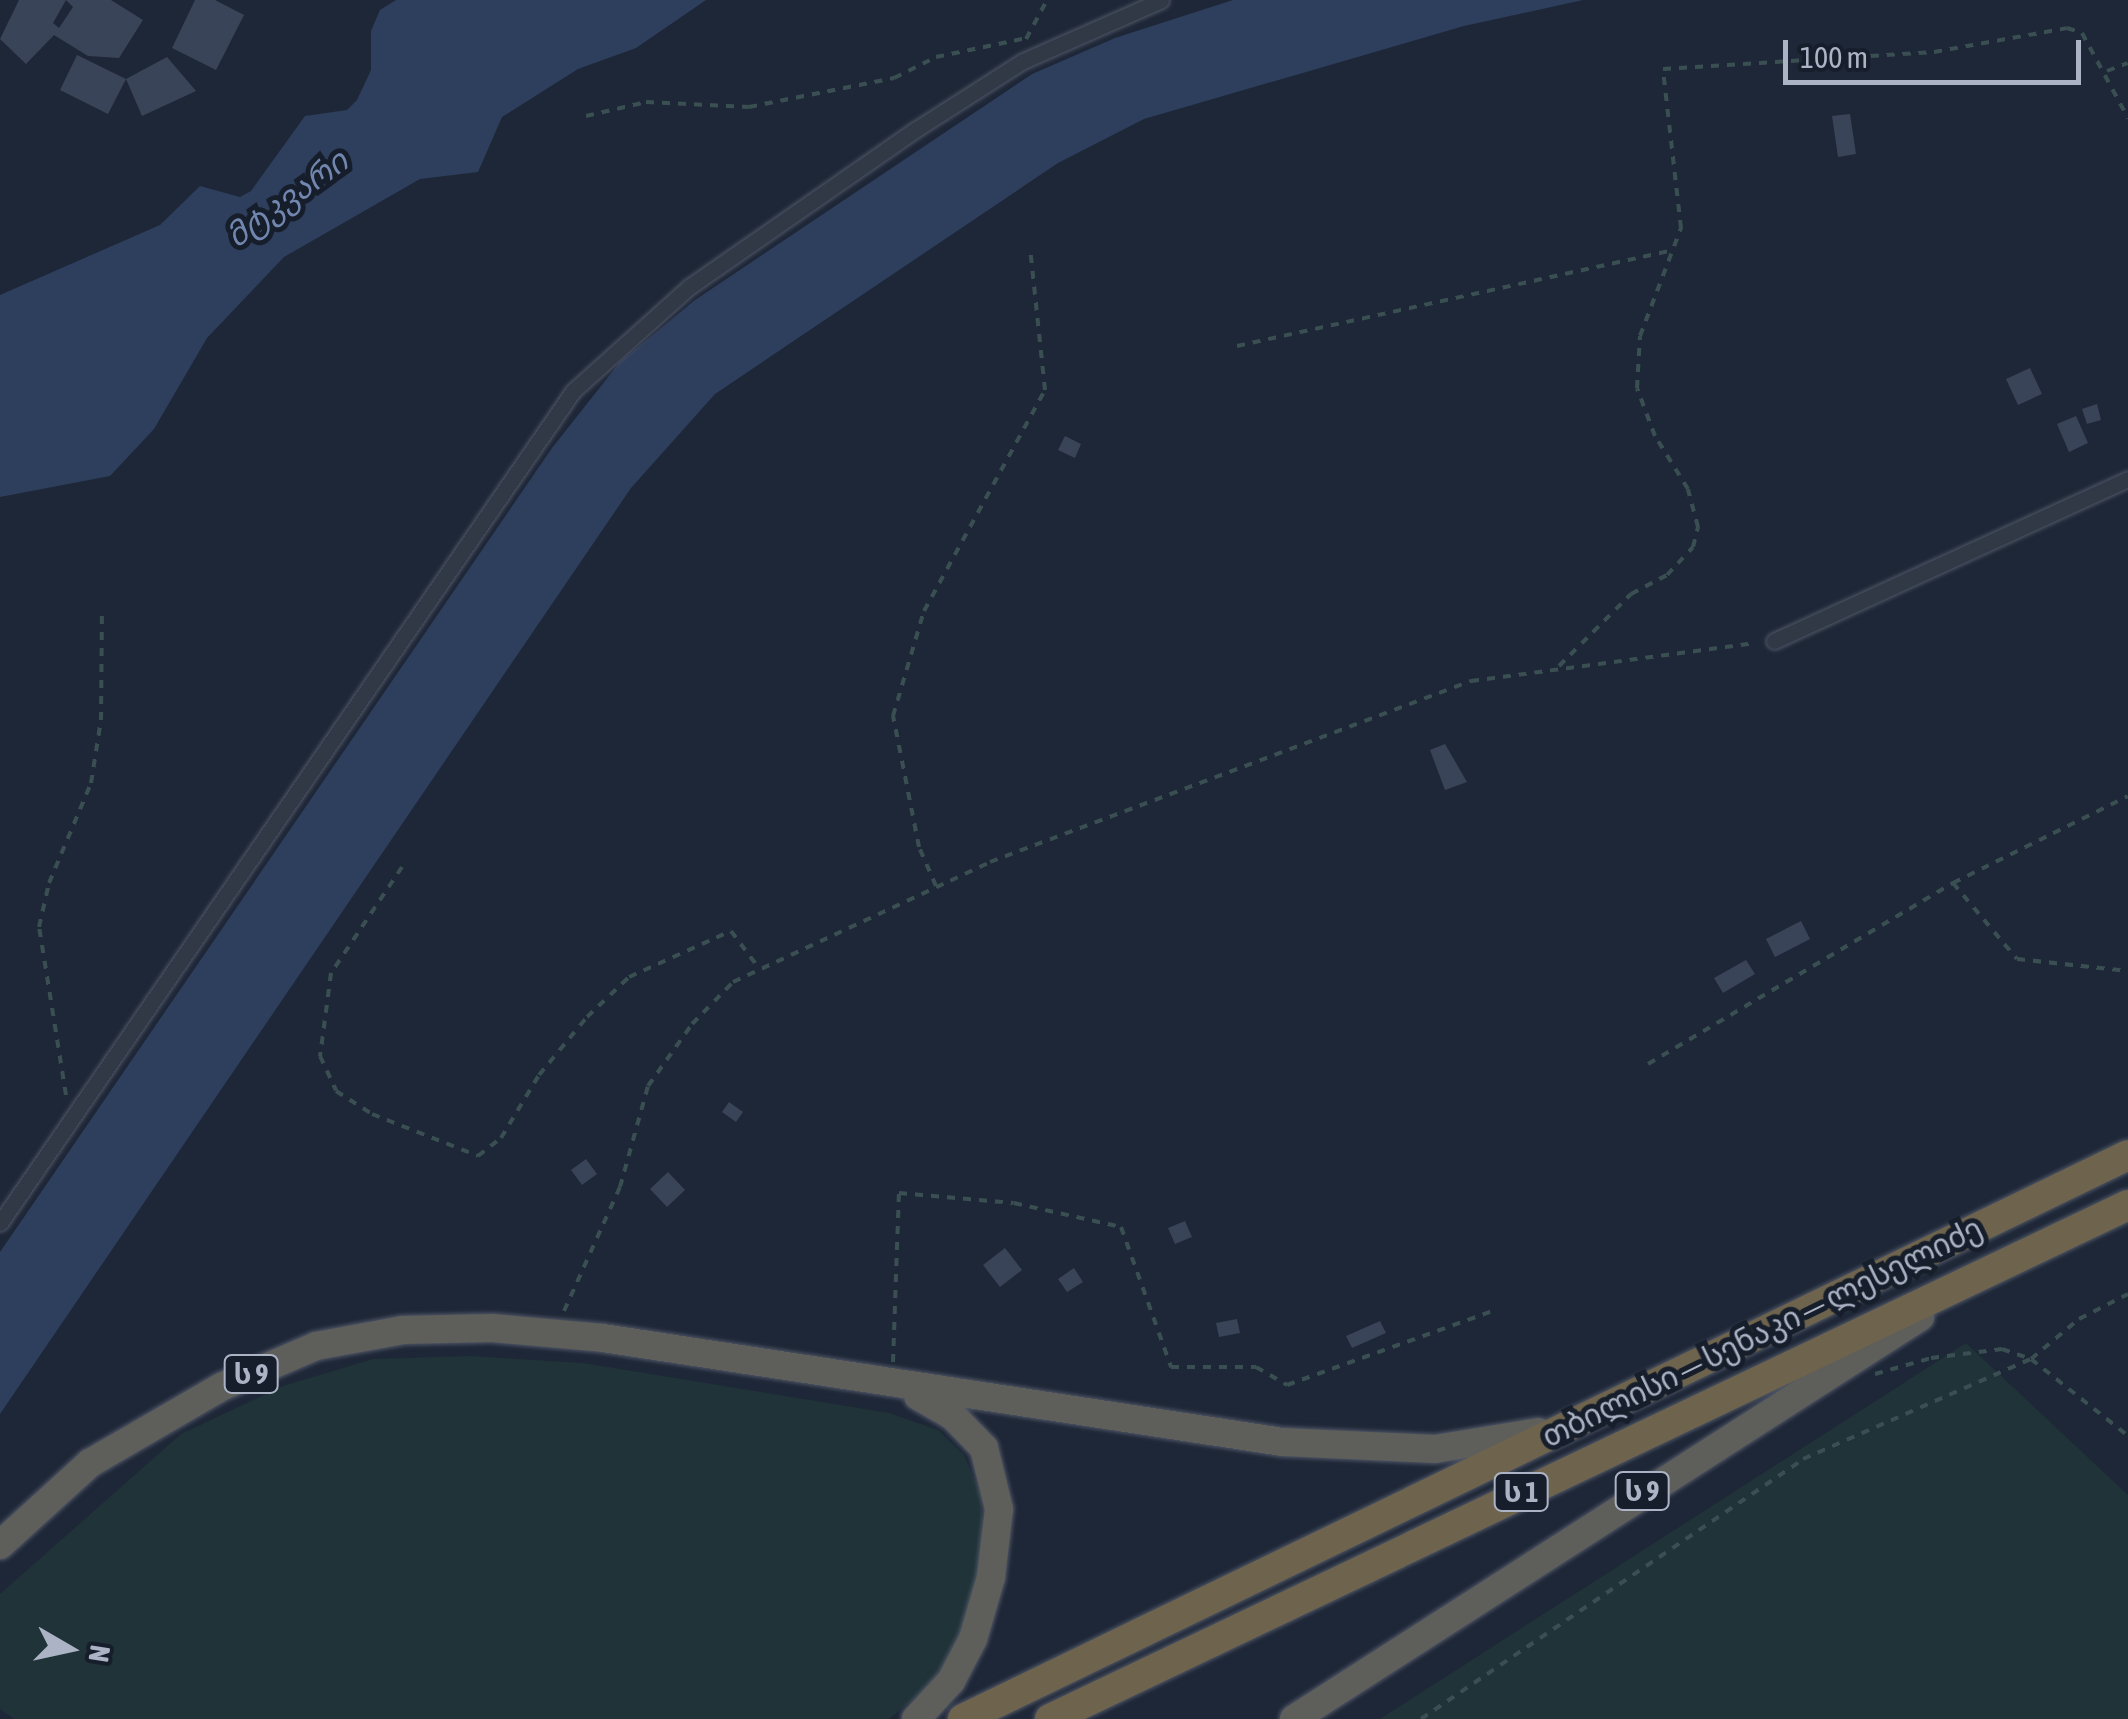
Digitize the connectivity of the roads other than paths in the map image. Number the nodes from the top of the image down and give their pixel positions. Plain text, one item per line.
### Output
1 (1161, 0) edge
2 (2128, 479) edge
3 (1774, 641) road end
4 (2128, 1155) edge
5 (2128, 1205) edge
6 (0, 1223) edge
7 (1994, 1270) junction
8 (893, 1386) junction
9 (1578, 1420) junction
10 (0, 1545) edge
11 (916, 1719) edge
12 (963, 1719) edge
13 (1050, 1719) edge
14 (1294, 1719) edge

1 - 6 street
2 - 3 street
4 - 9 highway, თბილისი — სენაკი — ლესელიძე / ს 1
5 - 7 highway, თბილისი — სენაკი — ლესელიძე / ს 1
7 - 13 highway, თბილისი — სენაკი — ლესელიძე / ს 1
7 - 14 highway, ს 9
8 - 9 highway, ს 9
8 - 10 highway, ს 9
8 - 11 highway
9 - 12 highway, თბილისი — სენაკი — ლესელიძე / ს 1

